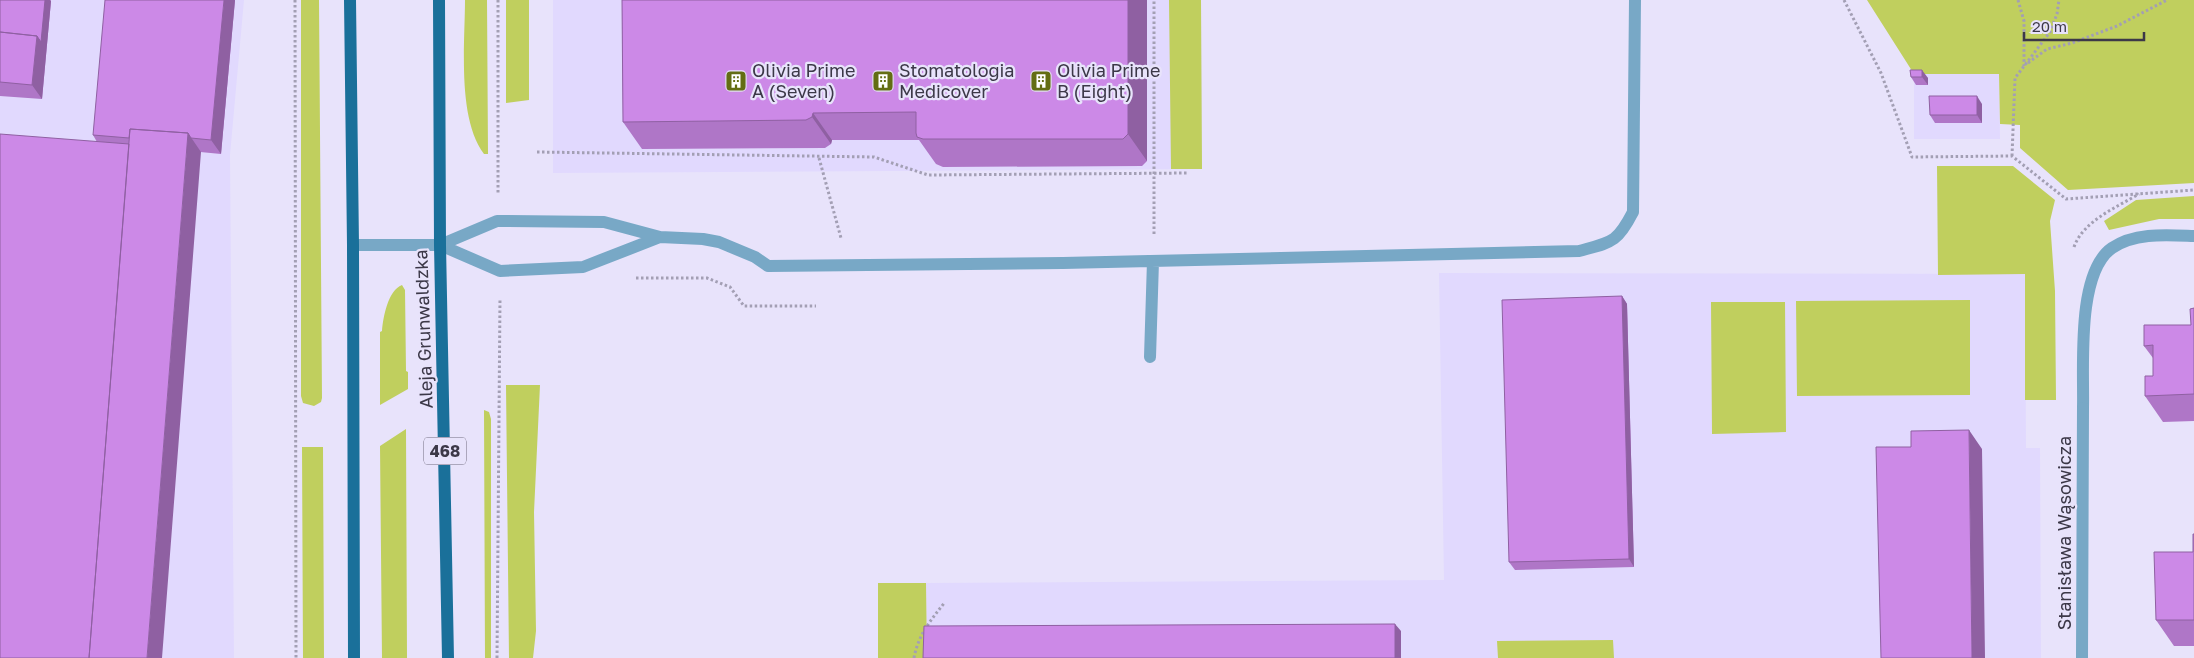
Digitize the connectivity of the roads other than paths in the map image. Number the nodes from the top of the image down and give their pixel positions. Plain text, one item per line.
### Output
1 (350, 0) edge
2 (438, 0) edge
3 (1635, 0) edge
4 (2194, 236) edge
5 (660, 237) junction
6 (353, 245) junction
7 (440, 245) junction
8 (1153, 261) junction
9 (1150, 357) dead end
10 (354, 658) edge
11 (448, 658) edge
12 (2082, 658) edge

1 - 6 main road
2 - 7 main road, Aleja Grunwaldzka / 468
3 - 8 street
4 - 12 street, Stanisława Wąsowicza
5 - 7 street
5 - 7 street
5 - 8 street
6 - 7 street
6 - 10 main road
7 - 11 main road, Aleja Grunwaldzka / 468
8 - 9 street

